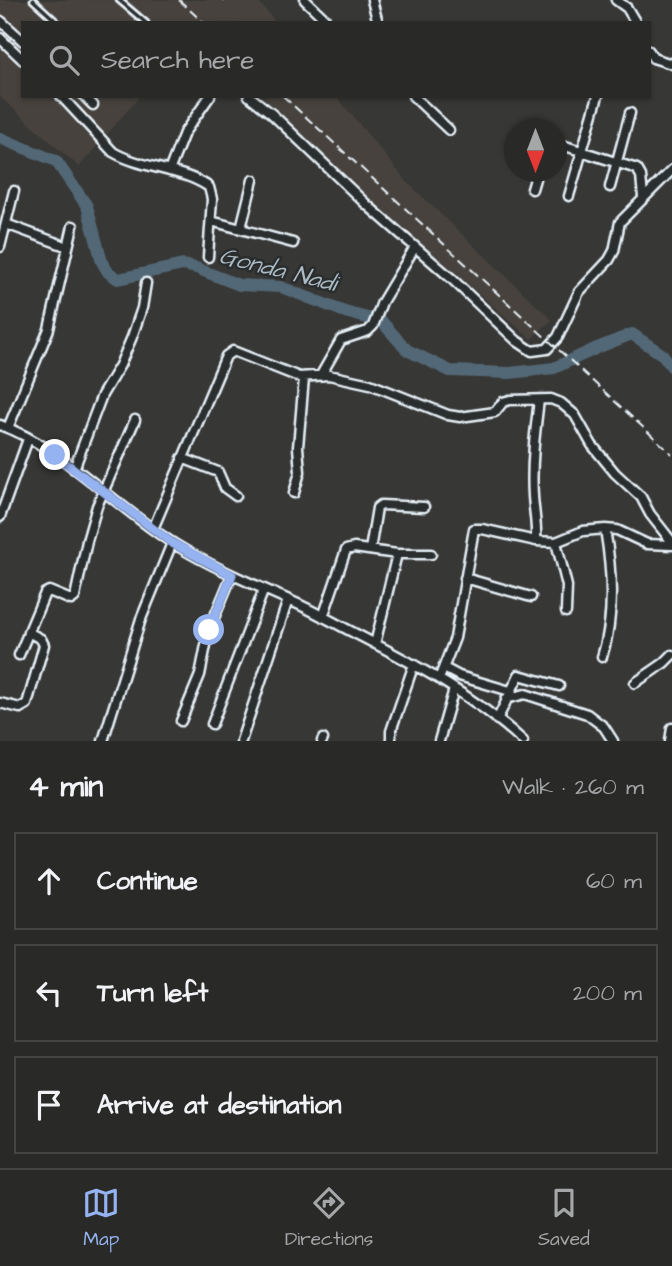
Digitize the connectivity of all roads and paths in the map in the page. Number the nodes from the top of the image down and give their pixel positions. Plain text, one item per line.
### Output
1 (33, 0) edge
2 (119, 0) edge
3 (305, 0) edge
4 (372, 0) edge
5 (616, 0) edge
6 (1, 21) edge
7 (56, 21) edge
8 (144, 21) edge
9 (327, 21) edge
10 (377, 21) edge
11 (635, 21) edge
12 (0, 38) edge
13 (21, 39) edge
14 (651, 54) edge
15 (21, 58) edge
16 (672, 64) edge
17 (63, 98) edge
18 (86, 98) edge
19 (209, 98) edge
20 (252, 98) edge
21 (415, 98) edge
22 (597, 98) edge
23 (93, 105) dead end
24 (630, 113) dead end
25 (449, 130) dead end
26 (567, 146) edge
27 (582, 151) junction
28 (617, 162) junction
29 (672, 162) edge
30 (169, 171) junction
31 (671, 171) edge
32 (253, 180) dead end
33 (534, 182) edge
34 (610, 187) dead end
35 (532, 189) dead end
36 (15, 191) dead end
37 (569, 196) dead end
38 (643, 197) junction
39 (211, 221) junction
40 (6, 224) junction
41 (73, 226) dead end
42 (242, 228) junction
43 (293, 243) dead end
44 (0, 247) edge
45 (68, 247) junction
46 (415, 247) junction
47 (208, 257) dead end
48 (146, 283) dead end
49 (321, 375) junction
50 (304, 378) junction
51 (540, 400) junction
52 (135, 420) dead end
53 (4, 427) edge
54 (28, 439) junction
55 (182, 458) junction
56 (74, 469) junction
57 (102, 490) junction
58 (294, 493) dead end
59 (236, 496) dead end
60 (424, 507) dead end
61 (0, 517) edge
62 (153, 529) junction
63 (605, 529) junction
64 (536, 541) junction
65 (556, 541) junction
66 (172, 543) junction
67 (672, 543) edge
68 (370, 550) junction
69 (397, 554) junction
70 (431, 554) dead end
71 (232, 575) junction
72 (465, 578) junction
73 (264, 589) junction
74 (531, 597) dead end
75 (288, 600) junction
76 (566, 612) dead end
77 (323, 617) junction
78 (28, 632) junction
79 (375, 644) junction
80 (19, 655) dead end
81 (672, 655) edge
82 (601, 657) dead end
83 (414, 664) junction
84 (444, 668) junction
85 (439, 679) junction
86 (635, 683) dead end
87 (559, 685) dead end
88 (454, 689) junction
89 (508, 695) junction
90 (0, 703) edge
91 (497, 720) junction
92 (181, 721) dead end
93 (212, 724) dead end
94 (672, 727) edge
95 (103, 741) edge
96 (242, 741) edge
97 (391, 741) edge
98 (439, 741) edge
99 (523, 741) edge
100 (613, 741) edge
101 (670, 741) edge

1 - 7 lane
2 - 8 lane
3 - 9 street
4 - 10 street
5 - 11 street
6 - 13 street
12 - 15 street
14 - 16 street
17 - 30 street
18 - 23 street
19 - 30 street
20 - 46 street
21 - 25 street
22 - 27 street
24 - 28 street
26 - 27 street
27 - 28 street
27 - 37 street
28 - 34 street
28 - 38 street
29 - 31 street
30 - 39 street
31 - 38 street
32 - 42 street
33 - 35 street
36 - 40 street
38 - 46 street
39 - 42 street
39 - 47 street
40 - 44 street
40 - 45 street
41 - 45 street
42 - 43 street
45 - 53 street
46 - 49 street
48 - 56 street
49 - 50 street
49 - 51 street
50 - 55 street
50 - 58 street
51 - 64 street
51 - 67 street
52 - 57 street
53 - 54 street
54 - 56 street
54 - 61 street
55 - 59 street
55 - 62 street
56 - 57 street
57 - 62 street
57 - 78 street
60 - 68 street
62 - 66 street
63 - 65 street
63 - 67 street
63 - 82 street
64 - 65 street
64 - 72 street
65 - 76 street
66 - 71 street
66 - 95 street
68 - 69 street
68 - 77 street
69 - 70 street
69 - 79 street
71 - 73 street
71 - 92 street
72 - 74 street
72 - 84 street
73 - 75 street
73 - 93 street
75 - 77 street
75 - 96 street
77 - 79 street
78 - 80 street
78 - 90 street
79 - 83 street
81 - 86 street
83 - 85 street
83 - 97 street
84 - 85 street
84 - 89 street
85 - 88 street
87 - 89 street
88 - 91 street
88 - 98 street
89 - 91 street
89 - 100 street
91 - 99 street
94 - 101 street

